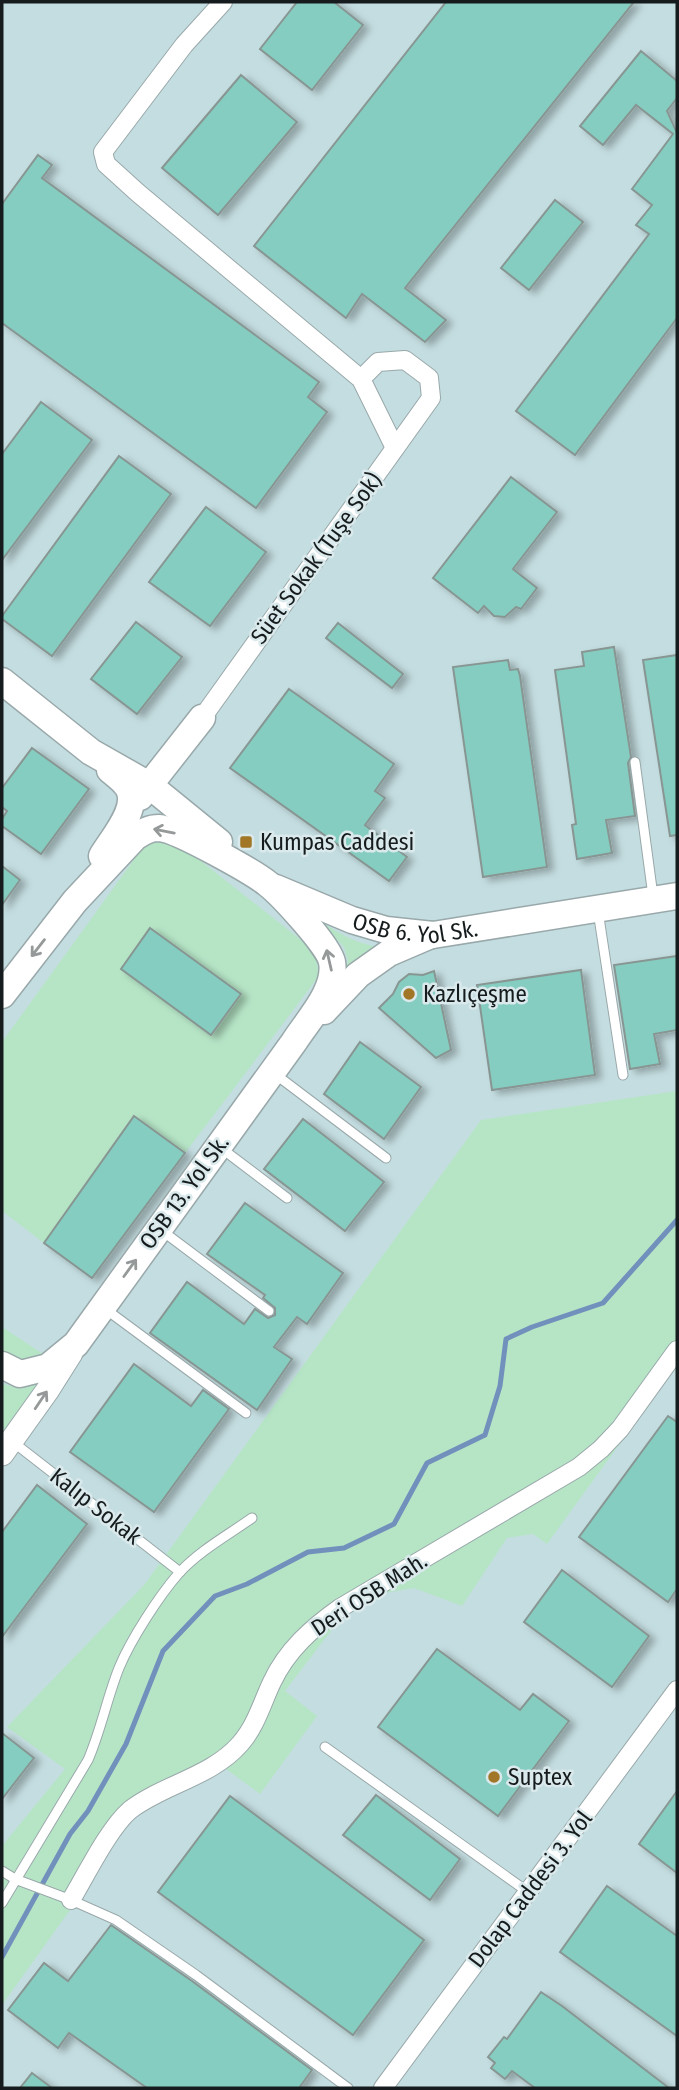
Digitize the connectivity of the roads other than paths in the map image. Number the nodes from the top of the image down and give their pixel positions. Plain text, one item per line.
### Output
1 (223, 2) edge
2 (361, 379) junction
3 (395, 449) junction
4 (2, 681) edge
5 (202, 718) junction
6 (91, 752) junction
7 (635, 762) dead end
8 (139, 779) junction
9 (128, 813) junction
10 (184, 813) junction
11 (268, 884) junction
12 (665, 897) edge
13 (75, 901) junction
14 (597, 908) junction
15 (433, 935) junction
16 (4, 988) edge
17 (294, 1042) junction
18 (273, 1073) junction
19 (623, 1075) dead end
20 (218, 1146) junction
21 (386, 1158) dead end
22 (287, 1198) dead end
23 (159, 1228) junction
24 (103, 1307) junction
25 (269, 1311) dead end
26 (76, 1344) junction
27 (677, 1350) edge
28 (2, 1365) edge
29 (246, 1413) dead end
30 (5, 1443) edge
31 (252, 1518) dead end
32 (180, 1573) junction
33 (677, 1690) edge
34 (325, 1747) dead end
35 (2, 1871) edge
36 (15, 1879) junction
37 (528, 1892) junction
38 (66, 1898) junction
39 (2, 1903) edge
40 (348, 2088) edge
41 (383, 2088) edge

1 - 2 street
2 - 3 street
2 - 3 street, Süet Sokak (Tuşe Sok)
3 - 5 street, Süet Sokak (Tuşe Sok)
4 - 6 main road
5 - 8 main road
5 - 10 main road
6 - 8 main road, OSB 6. Yol Sk.
6 - 9 main road
7 - 12 lane
8 - 9 main road
8 - 10 main road, OSB 6. Yol Sk.
9 - 13 main road
10 - 11 main road, OSB 6. Yol Sk.
11 -> 13 main road
11 - 15 main road, OSB 6. Yol Sk.
17 -> 11 main road
12 - 14 main road, OSB 6. Yol Sk.
13 -> 16 main road
14 - 15 main road, OSB 6. Yol Sk.
14 - 19 lane
15 - 17 main road
17 - 18 main road, OSB 13. Yol Sk.
18 - 20 main road, OSB 13. Yol Sk.
18 - 21 lane
20 - 22 lane
20 - 23 main road, OSB 13. Yol Sk.
24 -> 23 main road, OSB 13. Yol Sk.
23 - 25 lane
24 - 26 main road, OSB 13. Yol Sk.
24 - 29 lane
26 - 28 main road, OSB 13. Yol Sk.
30 -> 26 street
27 - 38 street, Deri OSB Mah.
30 - 32 lane, Kalıp Sokak
31 - 32 lane
32 - 36 lane
33 - 37 street, Dolap Caddesi 3. Yol
34 - 37 lane
35 - 36 lane
36 - 38 lane
36 - 39 lane
37 - 41 street, Dolap Caddesi 3. Yol
38 - 40 lane

